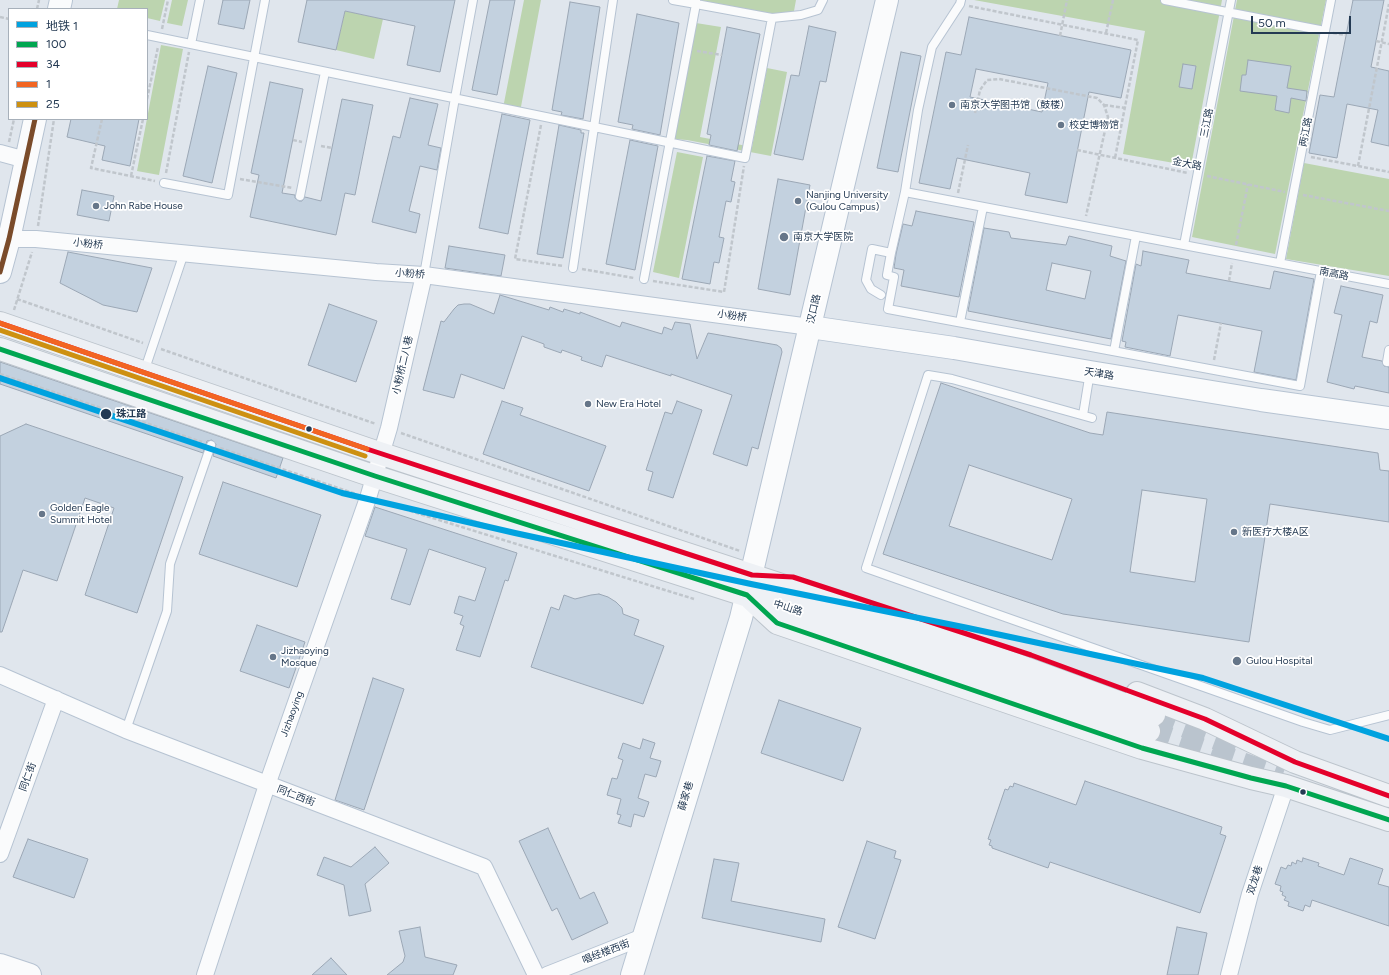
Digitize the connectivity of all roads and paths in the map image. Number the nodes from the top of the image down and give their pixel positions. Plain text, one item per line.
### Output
1 (168, 0) edge
2 (200, 0) edge
3 (265, 0) edge
4 (473, 0) edge
5 (613, 0) edge
6 (674, 0) edge
7 (823, 0) edge
8 (887, 0) edge
9 (1067, 0) edge
10 (1113, 0) edge
11 (1165, 0) edge
12 (1231, 0) edge
13 (1331, 0) edge
14 (696, 2) edge
15 (961, 2) edge
16 (1389, 4) edge
17 (1228, 12) junction
18 (772, 18) junction
19 (1062, 24) junction
20 (1325, 31) junction
21 (1106, 33) junction
22 (148, 35) edge
23 (1060, 36) dead end
24 (160, 38) junction
25 (1376, 41) dead end
26 (1381, 42) junction
27 (191, 44) junction
28 (1389, 44) edge
29 (687, 49) junction
30 (722, 55) dead end
31 (254, 57) junction
32 (325, 72) junction
33 (148, 94) edge
34 (455, 98) junction
35 (1104, 104) junction
36 (1125, 108) junction
37 (975, 113) dead end
38 (542, 116) junction
39 (35, 120) edge
40 (54, 120) edge
41 (102, 120) edge
42 (143, 120) edge
43 (594, 127) junction
44 (669, 142) junction
45 (968, 145) dead end
46 (1077, 150) dead end
47 (0, 153) edge
48 (1100, 155) junction
49 (1311, 157) dead end
50 (745, 158) junction
51 (1115, 158) junction
52 (26, 160) junction
53 (1358, 166) junction
54 (1389, 172) edge
55 (1197, 174) junction
56 (130, 176) junction
57 (231, 178) junction
58 (164, 183) junction
59 (1248, 184) junction
60 (905, 192) junction
61 (300, 193) joint
62 (1294, 193) junction
63 (1302, 195) dead end
64 (956, 202) junction
65 (983, 207) junction
66 (1389, 211) edge
67 (1084, 226) junction
68 (1136, 236) junction
69 (9, 239) junction
70 (36, 239) junction
71 (1184, 245) junction
72 (184, 253) junction
73 (891, 253) junction
74 (1234, 255) junction
75 (1280, 263) junction
76 (573, 268) junction
77 (1321, 271) junction
78 (0, 272) edge
79 (424, 275) junction
80 (644, 279) junction
81 (1229, 281) dead end
82 (1389, 284) edge
83 (881, 295) dead end
84 (17, 299) dead end
85 (960, 322) junction
86 (0, 323) edge
87 (1221, 323) dead end
88 (810, 327) junction
89 (0, 349) edge
90 (1389, 350) edge
91 (1114, 351) junction
92 (1387, 362) dead end
93 (1212, 370) junction
94 (144, 372) junction
95 (1090, 372) junction
96 (0, 374) edge
97 (111, 387) joint
98 (133, 395) joint
99 (1083, 415) junction
100 (1092, 418) dead end
101 (1389, 418) edge
102 (211, 445) junction
103 (374, 452) junction
104 (374, 476) junction
105 (368, 498) junction
106 (749, 585) junction
107 (694, 599) dead end
108 (741, 618) joint
109 (0, 674) edge
110 (56, 699) junction
111 (1389, 715) edge
112 (126, 730) junction
113 (267, 785) junction
114 (1286, 786) junction
115 (1389, 796) edge
116 (1389, 820) edge
117 (0, 854) edge
118 (643, 937) junction
119 (0, 965) edge
120 (30, 975) edge
121 (205, 975) edge
122 (536, 975) edge
123 (547, 975) edge
124 (632, 975) edge
125 (1229, 975) edge

1 - 24 path
2 - 27 lane
3 - 31 lane
4 - 34 lane
5 - 43 lane
6 - 14 lane
7 - 18 lane
8 - 88 street, 汉口路
9 - 19 path
10 - 21 path
11 - 17 lane
12 - 17 lane, 三江路
13 - 20 lane, 两江路
14 - 18 lane
14 - 29 lane
15 - 19 path
15 - 60 lane
16 - 26 path
17 - 20 lane
17 - 55 lane, 三江路
18 - 50 lane
19 - 21 path
19 - 23 path
20 - 62 lane, 两江路
21 - 36 path
22 - 24 lane
24 - 27 lane
24 - 33 path
25 - 26 path
26 - 28 path
26 - 53 path
27 - 31 lane
27 - 58 path
29 - 30 path
29 - 44 lane
31 - 32 lane
31 - 57 lane
32 - 34 lane
32 - 61 lane
34 - 38 lane
34 - 79 lane
35 - 36 path
35 - 37 path
35 - 48 path
36 - 51 path
38 - 43 lane
38 - 76 path
39 - 52 street
40 - 70 path
41 - 56 path
42 - 56 path
43 - 44 lane
43 - 76 lane
44 - 50 lane
44 - 80 lane
45 - 64 path
46 - 48 path, 金大路
47 - 52 street
48 - 51 path, 金大路
48 - 67 path
49 - 53 path
50 - 80 path
51 - 55 path, 金大路
52 - 69 street
53 - 54 path
55 - 59 path, 金大路
55 - 71 lane, 三江路
56 - 58 path
57 - 58 lane
57 - 61 path
59 - 62 path, 金大路
59 - 74 path
60 - 64 lane, 南高路
60 - 73 lane
62 - 75 lane, 两江路
63 - 66 path
64 - 65 lane, 南高路
65 - 67 lane, 南高路
65 - 85 lane
67 - 68 lane, 南高路
68 - 71 lane, 南高路
68 - 91 lane
69 - 70 street, 小粉桥
69 - 78 street
70 - 72 street, 小粉桥
70 - 84 path
71 - 74 lane, 南高路
72 - 79 street, 小粉桥
72 - 94 lane
73 - 83 lane
73 - 85 lane
74 - 75 lane, 南高路
74 - 81 path
75 - 77 lane, 南高路
76 - 80 path
77 - 82 lane, 南高路
77 - 93 lane
79 - 88 street, 小粉桥
79 - 103 street, 小粉桥二八巷
85 - 91 lane
86 - 94 main road
87 - 93 path
88 - 95 street, 天津路
88 - 106 street, 汉口路
89 - 97 main road
90 - 92 lane
91 - 93 lane
94 - 103 main road
95 - 99 lane
95 - 101 street, 天津路
96 - 102 path
97 - 98 lane
98 - 104 main road
99 - 100 lane
99 - 111 lane
102 - 105 path
102 - 112 lane
103 - 104 street, Jizhaoying
103 - 106 main road
104 - 105 street, Jizhaoying
104 - 106 lane
105 - 107 path
105 - 113 street, Jizhaoying
106 - 106 main road, 中山路
106 - 108 street, 汉口路
106 - 114 lane
106 - 115 main road
108 - 118 street, 薛家巷
109 - 110 street, 同仁西街
110 - 112 street, 同仁西街
110 - 117 street, 同仁街
112 - 113 street, 同仁西街
113 - 121 street, Jizhaoying
113 - 122 street, 同仁西街
114 - 116 lane
114 - 125 street, 双龙巷
118 - 123 street, 唱经楼西街
118 - 124 street, 薛家巷
119 - 120 street

